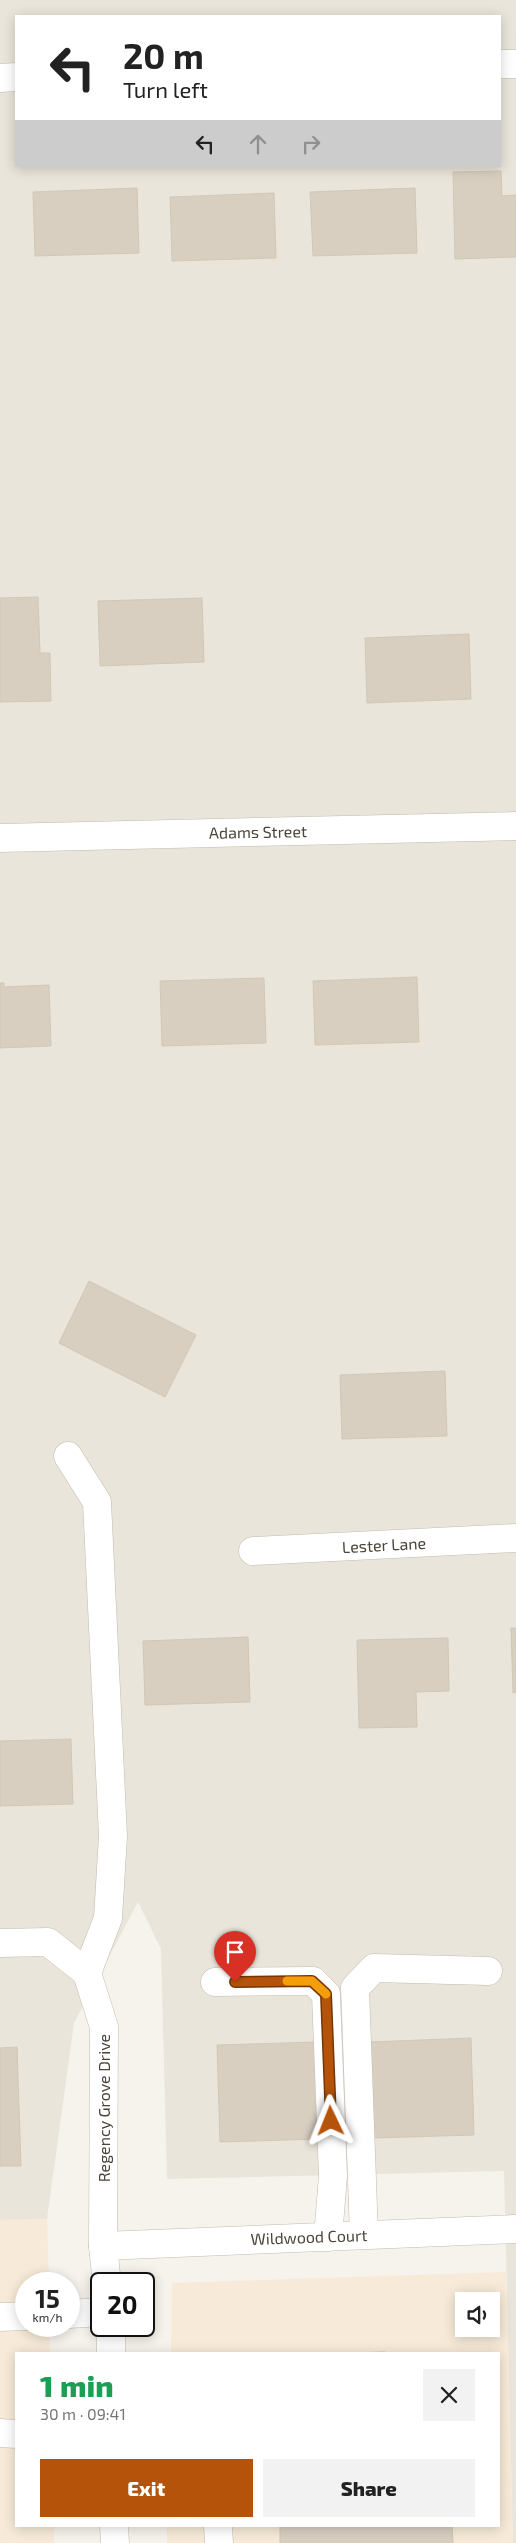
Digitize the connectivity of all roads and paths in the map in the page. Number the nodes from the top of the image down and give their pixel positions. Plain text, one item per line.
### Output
1 (501, 64) edge
2 (516, 64) edge
3 (15, 77) edge
4 (0, 78) edge
5 (516, 826) edge
6 (0, 838) edge
7 (68, 1456) dead end
8 (516, 1538) edge
9 (253, 1551) dead end
10 (0, 1943) edge
11 (488, 1971) dead end
12 (87, 1973) junction
13 (215, 1982) dead end
14 (516, 2229) edge
15 (364, 2235) junction
16 (328, 2237) junction
17 (103, 2246) junction
18 (106, 2272) edge
19 (15, 2317) edge
20 (0, 2318) edge
21 (110, 2337) edge
22 (111, 2352) edge
23 (0, 2433) edge
24 (15, 2434) edge
25 (114, 2527) edge
26 (218, 2527) edge
27 (115, 2543) edge
28 (219, 2543) edge

1 - 2 street
3 - 4 street
5 - 6 street, Adams Street
7 - 12 street
8 - 9 street, Lester Lane
10 - 12 street
11 - 15 street
12 - 17 street, Regency Grove Drive
13 - 16 street
14 - 15 street, Wildwood Court
15 - 16 street, Wildwood Court
16 - 17 street, Wildwood Court
17 - 18 street, Regency Grove Drive
19 - 20 street
21 - 22 street
23 - 24 street
25 - 27 street
26 - 28 street

